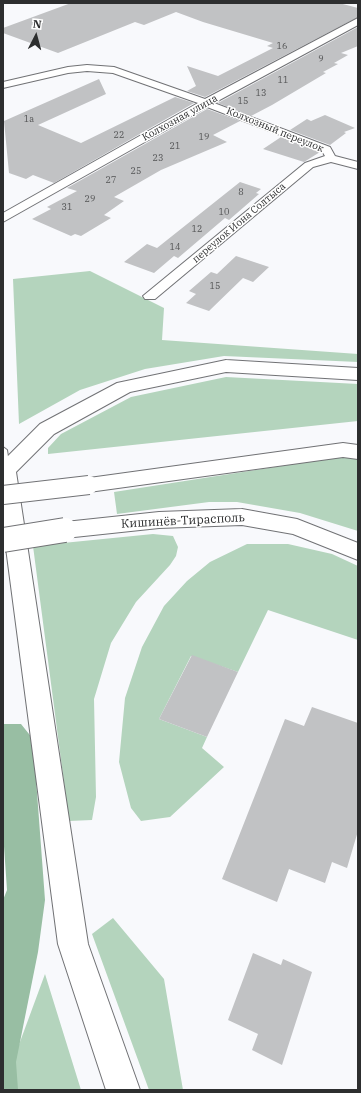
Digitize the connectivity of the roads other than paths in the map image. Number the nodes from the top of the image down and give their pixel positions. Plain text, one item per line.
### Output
1 (358, 21) edge
2 (3, 85) edge
3 (206, 103) junction
4 (331, 158) junction
5 (358, 166) edge
6 (3, 218) edge
7 (150, 296) dead end
8 (358, 374) edge
9 (358, 452) edge
10 (4, 460) edge
11 (3, 495) edge
12 (3, 540) edge
13 (358, 552) edge
14 (123, 1090) edge

1 - 3 street, Колхозная улица
2 - 3 street, Колхозный переулок
3 - 4 street, Колхозный переулок
3 - 6 street, Колхозная улица
4 - 5 street, Колхозный переулок
4 - 7 street, переулок Иона Солтыса
8 - 10 main road
9 - 11 main road, bridge
10 - 14 main road
12 - 13 main road, Кишинёв-Тирасполь, bridge

